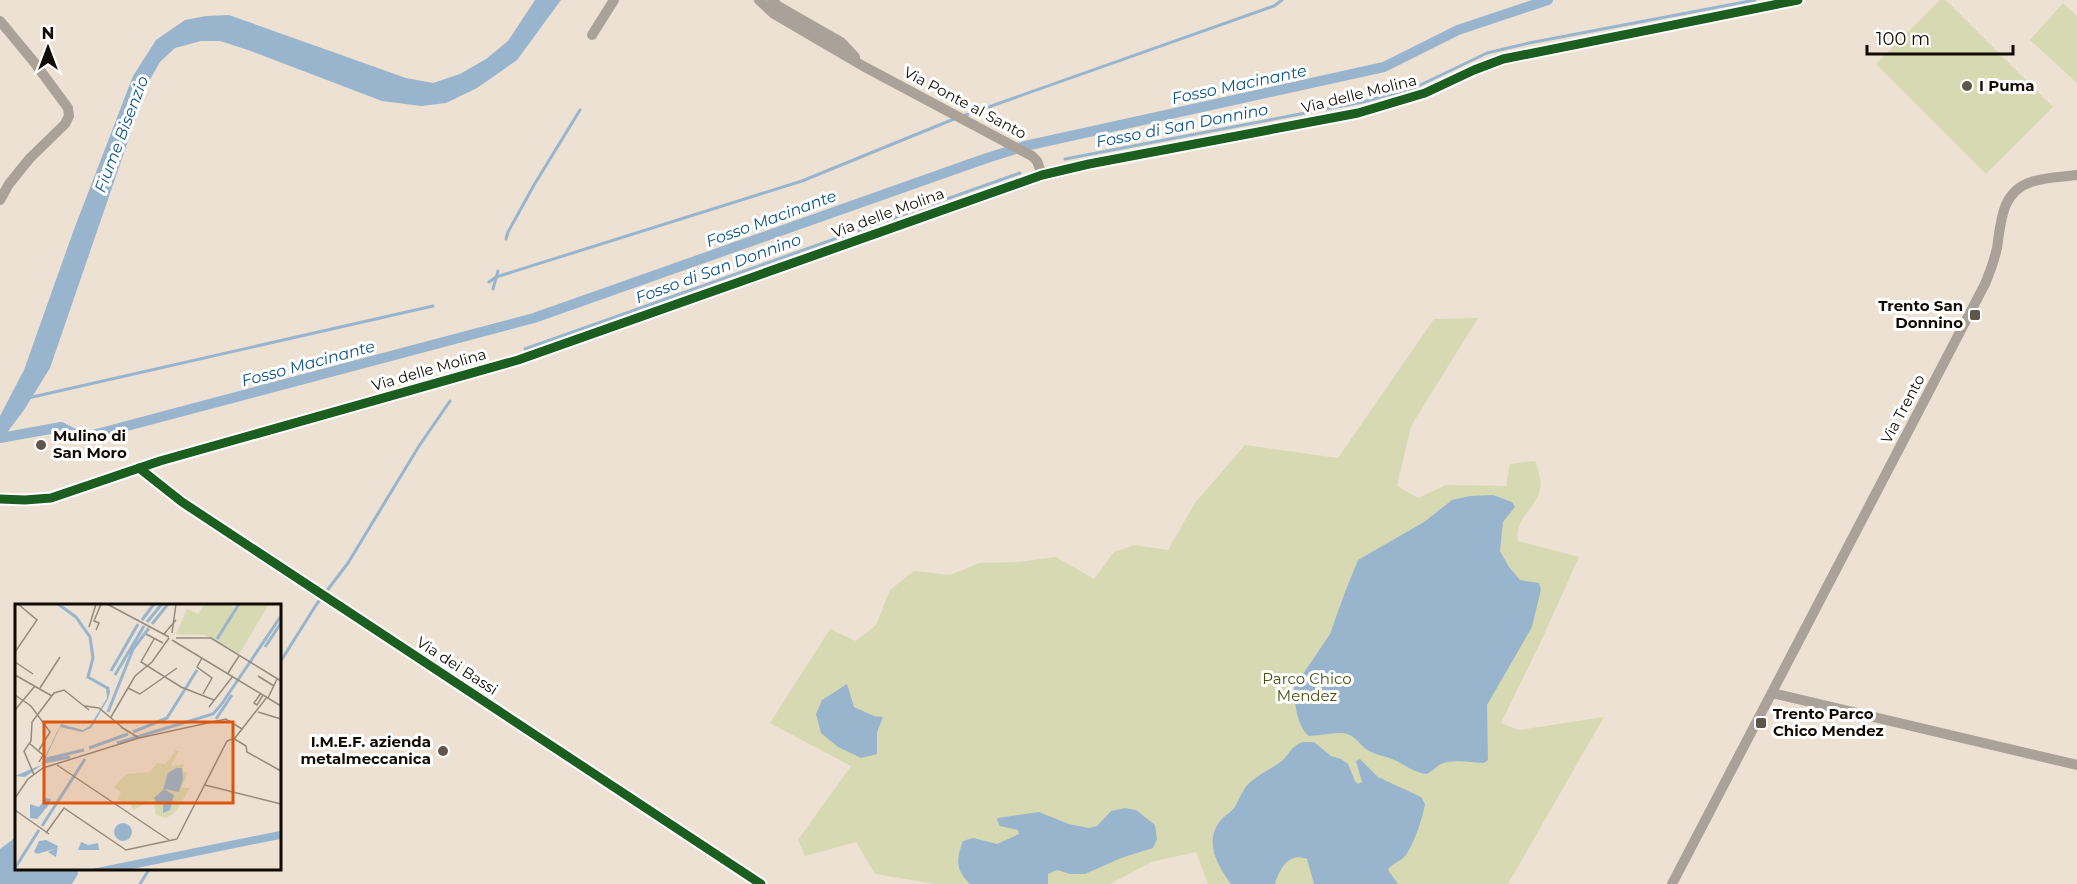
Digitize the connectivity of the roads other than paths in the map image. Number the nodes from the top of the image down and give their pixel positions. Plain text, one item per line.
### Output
1 (614, 0) edge
2 (759, 0) edge
3 (772, 0) edge
4 (1798, 0) edge
5 (0, 21) edge
6 (592, 35) dead end
7 (863, 66) junction
8 (1042, 175) junction
9 (2077, 176) edge
10 (0, 200) edge
11 (139, 468) junction
12 (0, 499) edge
13 (1772, 693) junction
14 (2077, 765) edge
15 (761, 884) edge
16 (1672, 884) edge

1 - 6 street
2 - 7 street, Via Ponte al Santo
3 - 7 street, Via Ponte al Santo
4 - 8 street, Via delle Molina
5 - 10 street
7 - 8 street, Via Ponte al Santo
8 - 11 street, Via delle Molina
9 - 13 street, Via Trento
11 - 12 street, Via delle Molina
11 - 15 street, Via dei Bassi
13 - 14 street
13 - 16 street, Via Trento

